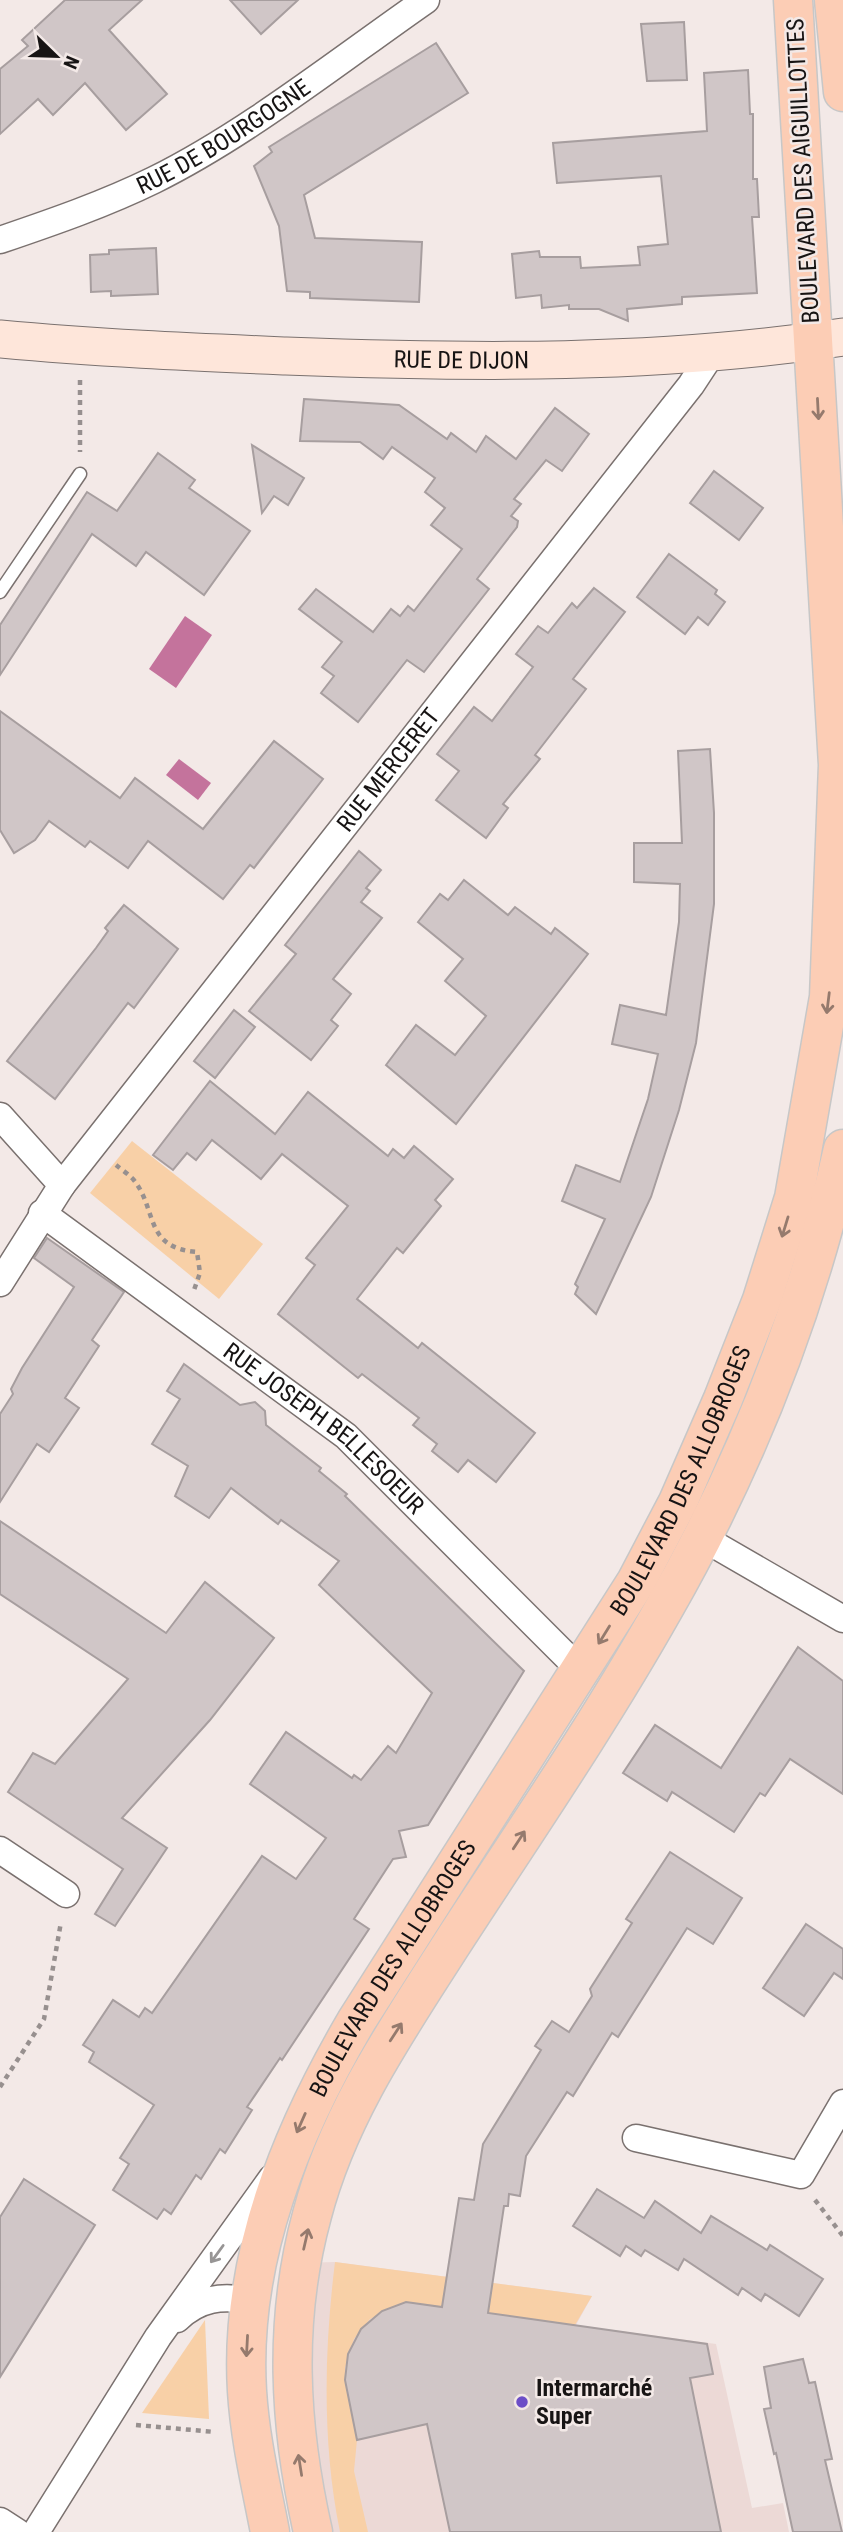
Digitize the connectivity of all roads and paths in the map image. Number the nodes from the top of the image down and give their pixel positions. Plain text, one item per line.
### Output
1 (426, 0) edge
2 (793, 0) edge
3 (834, 0) edge
4 (843, 92) edge
5 (0, 240) edge
6 (0, 339) edge
7 (828, 339) edge
8 (80, 347) junction
9 (712, 353) junction
10 (80, 474) joint
11 (0, 592) edge
12 (0, 1116) edge
13 (94, 1146) junction
14 (843, 1149) edge
15 (62, 1185) junction
16 (42, 1213) junction
17 (0, 1283) edge
18 (180, 1313) junction
19 (703, 1538) junction
20 (843, 1619) edge
21 (581, 1671) junction
22 (0, 1850) edge
23 (66, 1894) joint
24 (0, 2087) edge
25 (843, 2103) edge
26 (636, 2138) dead end
27 (286, 2160) junction
28 (801, 2175) junction
29 (843, 2236) edge
30 (251, 2301) junction
31 (158, 2337) junction
32 (104, 2423) junction
33 (251, 2435) junction
34 (0, 2521) edge
35 (18, 2532) edge
36 (36, 2532) edge
37 (270, 2532) edge
38 (313, 2532) edge

1 - 5 street, RUE DE BOURGOGNE
2 - 7 main road, BOULEVARD DES AIGUILLOTTES
3 - 4 main road, BOULEVARD DES AIGUILLOTTES
6 - 8 street, RUE DE DIJON
7 - 9 street, RUE DE DIJON
7 -> 21 main road, BOULEVARD DES ALLOBROGES
8 - 9 street, RUE DE DIJON
8 - 10 path
9 - 13 street, RUE MERCERET
10 - 11 lane
12 - 15 street
13 - 15 street, RUE MERCERET
13 - 18 path
14 - 19 main road, BOULEVARD DES ALLOBROGES
15 - 16 street, RUE MERCERET
16 - 17 street, RUE MERCERET
16 - 18 street, RUE JOSEPH BELLESOEUR
18 - 21 street, RUE JOSEPH BELLESOEUR
19 - 20 street
38 -> 19 main road, BOULEVARD DES ALLOBROGES
21 -> 27 main road, BOULEVARD DES ALLOBROGES
22 - 23 street
23 - 24 path
25 - 28 street
26 - 28 street
27 - 30 main road, BOULEVARD DES ALLOBROGES
27 -> 31 street
28 - 29 path
30 - 31 street
30 -> 33 main road, BOULEVARD DES ALLOBROGES
31 - 32 street
32 - 33 path
32 - 36 street
33 - 37 main road, BOULEVARD DES ALLOBROGES
34 - 35 street

